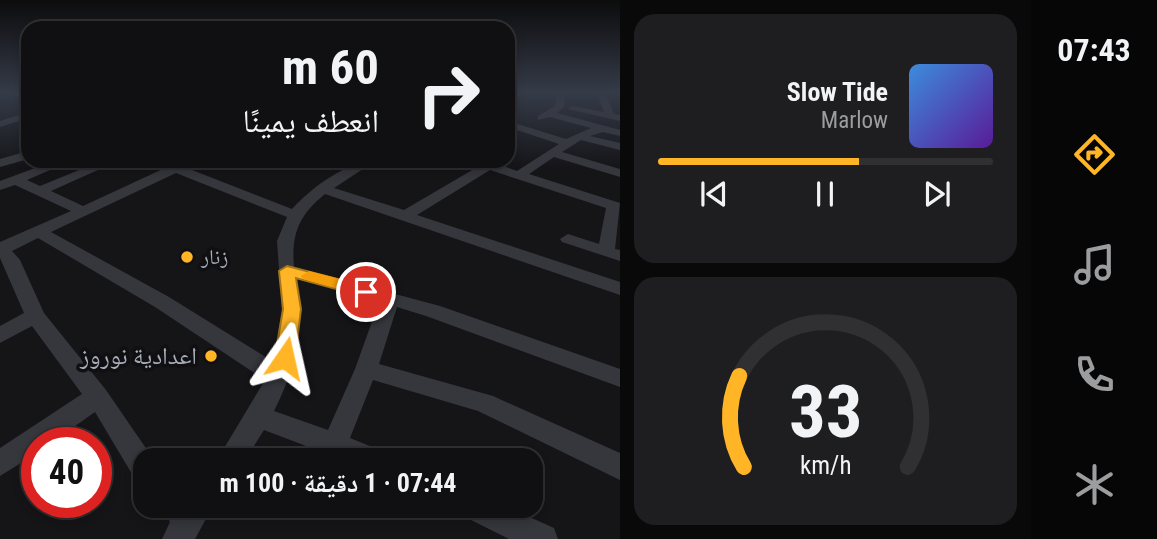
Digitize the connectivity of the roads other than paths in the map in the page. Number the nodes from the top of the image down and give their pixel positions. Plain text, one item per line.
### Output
1 (21, 118) edge
2 (541, 118) edge
3 (566, 118) edge
4 (0, 124) edge
5 (515, 126) edge
6 (520, 128) junction
7 (603, 128) junction
8 (620, 132) edge
9 (573, 140) junction
10 (620, 147) edge
11 (552, 153) junction
12 (21, 157) edge
13 (0, 163) edge
14 (47, 168) edge
15 (95, 168) edge
16 (176, 168) joint
17 (359, 168) edge
18 (485, 168) edge
19 (499, 168) edge
20 (620, 173) edge
21 (519, 175) junction
22 (16, 180) junction
23 (0, 186) edge
24 (326, 190) junction
25 (38, 192) junction
26 (617, 207) edge
27 (82, 211) junction
28 (295, 215) junction
29 (406, 215) junction
30 (38, 232) junction
31 (568, 239) dead end
32 (613, 253) edge
33 (3, 255) edge
34 (287, 271) junction
35 (620, 289) edge
36 (390, 298) junction
37 (35, 316) junction
38 (0, 335) edge
39 (366, 369) junction
40 (279, 377) junction
41 (620, 378) edge
42 (98, 397) junction
43 (258, 417) junction
44 (335, 444) junction
45 (238, 448) edge
46 (344, 448) edge
47 (133, 451) edge
48 (0, 463) edge
49 (620, 467) edge
50 (498, 518) edge
51 (543, 539) edge

1 - 4 street
2 - 6 street
3 - 7 street
5 - 6 street
6 - 9 street
7 - 8 street
7 - 9 street
9 - 10 street
9 - 11 street
11 - 20 street
11 - 21 street
12 - 13 street
14 - 22 street
15 - 25 street
16 - 27 street
16 - 28 street
17 - 24 street
18 - 29 street
19 - 21 street
21 - 26 street
22 - 23 street
22 - 25 street
24 - 28 street
24 - 29 street
25 - 27 street
26 - 32 street
27 - 30 street
28 - 34 street
29 - 35 street
30 - 33 street
30 - 40 street
31 - 32 street
33 - 37 street
34 - 36 street
34 - 40 street
36 - 39 street
36 - 41 street
37 - 38 street
37 - 42 street
39 - 44 street
39 - 49 street
40 - 43 street
42 - 47 street
42 - 48 street
43 - 44 street
43 - 45 street
44 - 46 street
50 - 51 street

